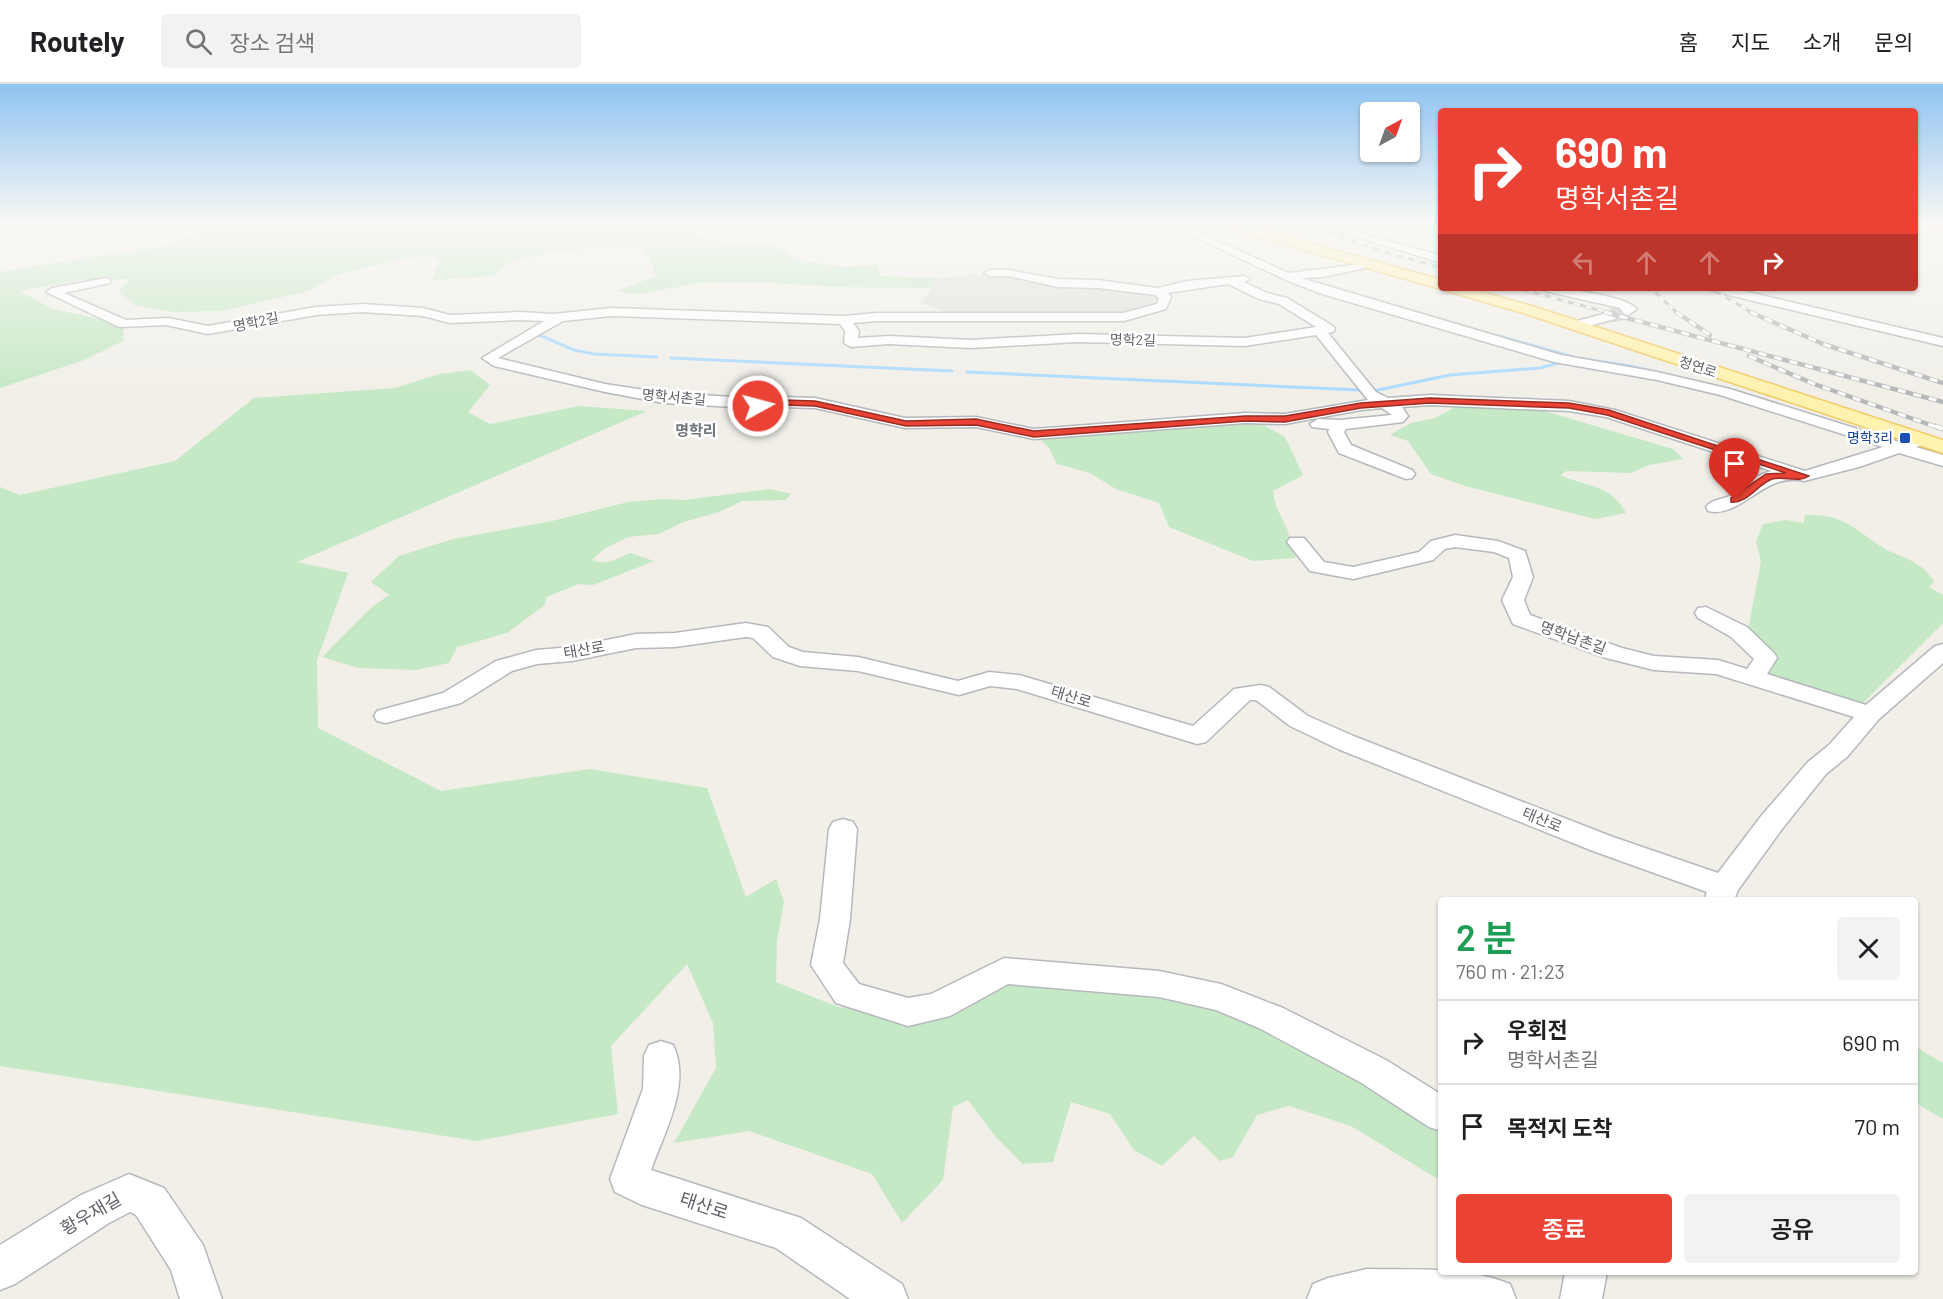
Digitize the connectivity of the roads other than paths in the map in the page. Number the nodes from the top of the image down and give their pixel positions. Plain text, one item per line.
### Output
1 (1042, 280) edge
2 (1229, 280) junction
3 (1233, 280) edge
4 (1301, 280) edge
5 (1422, 280) edge
6 (106, 281) dead end
7 (1438, 284) edge
8 (1463, 291) edge
9 (1561, 291) edge
10 (1603, 291) tunnel mouth
11 (1729, 291) edge
12 (1158, 292) junction
13 (1585, 297) junction
14 (1628, 310) tunnel mouth
15 (1611, 316) tunnel mouth
16 (559, 317) junction
17 (844, 320) junction
18 (1574, 326) junction
19 (1319, 331) junction
20 (1943, 342) edge
21 (1387, 405) junction
22 (1299, 417) junction
23 (1340, 425) junction
24 (1920, 440) junction
25 (1901, 447) junction
26 (1943, 447) edge
27 (1943, 461) edge
28 (1406, 474) dead end
29 (1804, 476) junction
30 (1715, 507) dead end
31 (1297, 542) dead end
32 (1706, 613) dead end
33 (1943, 651) edge
34 (1752, 679) junction
35 (1870, 714) junction
36 (386, 716) dead end
37 (843, 829) dead end
38 (1721, 894) edge
39 (661, 1056) dead end
40 (1438, 1112) edge
41 (0, 1269) edge
42 (1585, 1275) edge
43 (201, 1299) edge
44 (887, 1299) edge
45 (1328, 1299) edge
46 (1494, 1299) edge
47 (1581, 1299) edge

1 - 12 street
2 - 3 street
2 - 12 street
2 - 19 street
4 - 25 street
5 - 7 main road
6 - 16 street, 명학2길
8 - 18 main road, 청연로
9 - 13 street
10 - 13 street
11 - 20 street
12 - 17 street, 명학2길
13 - 14 street
15 - 18 street
16 - 17 street, 명학2길
16 - 22 street, 명학서촌길
17 - 19 street, 명학2길
18 - 24 main road, 청연로
19 - 21 street
21 - 22 street, 명학서촌길
21 - 23 street, 명학서촌길
21 - 29 street, 명학서촌길
22 - 23 street, 명학서촌길
23 - 28 street
24 - 25 street
24 - 26 main road, 청연로
25 - 27 street
25 - 29 street
29 - 30 street
31 - 34 street, 명학남촌길
32 - 34 street
33 - 35 street, 태산로
34 - 35 street, 명학남촌길
35 - 38 street, 태산로
36 - 38 street, 태산로
37 - 40 street
39 - 44 street, 태산로
41 - 43 street, 황우재길
42 - 47 street
45 - 46 street

